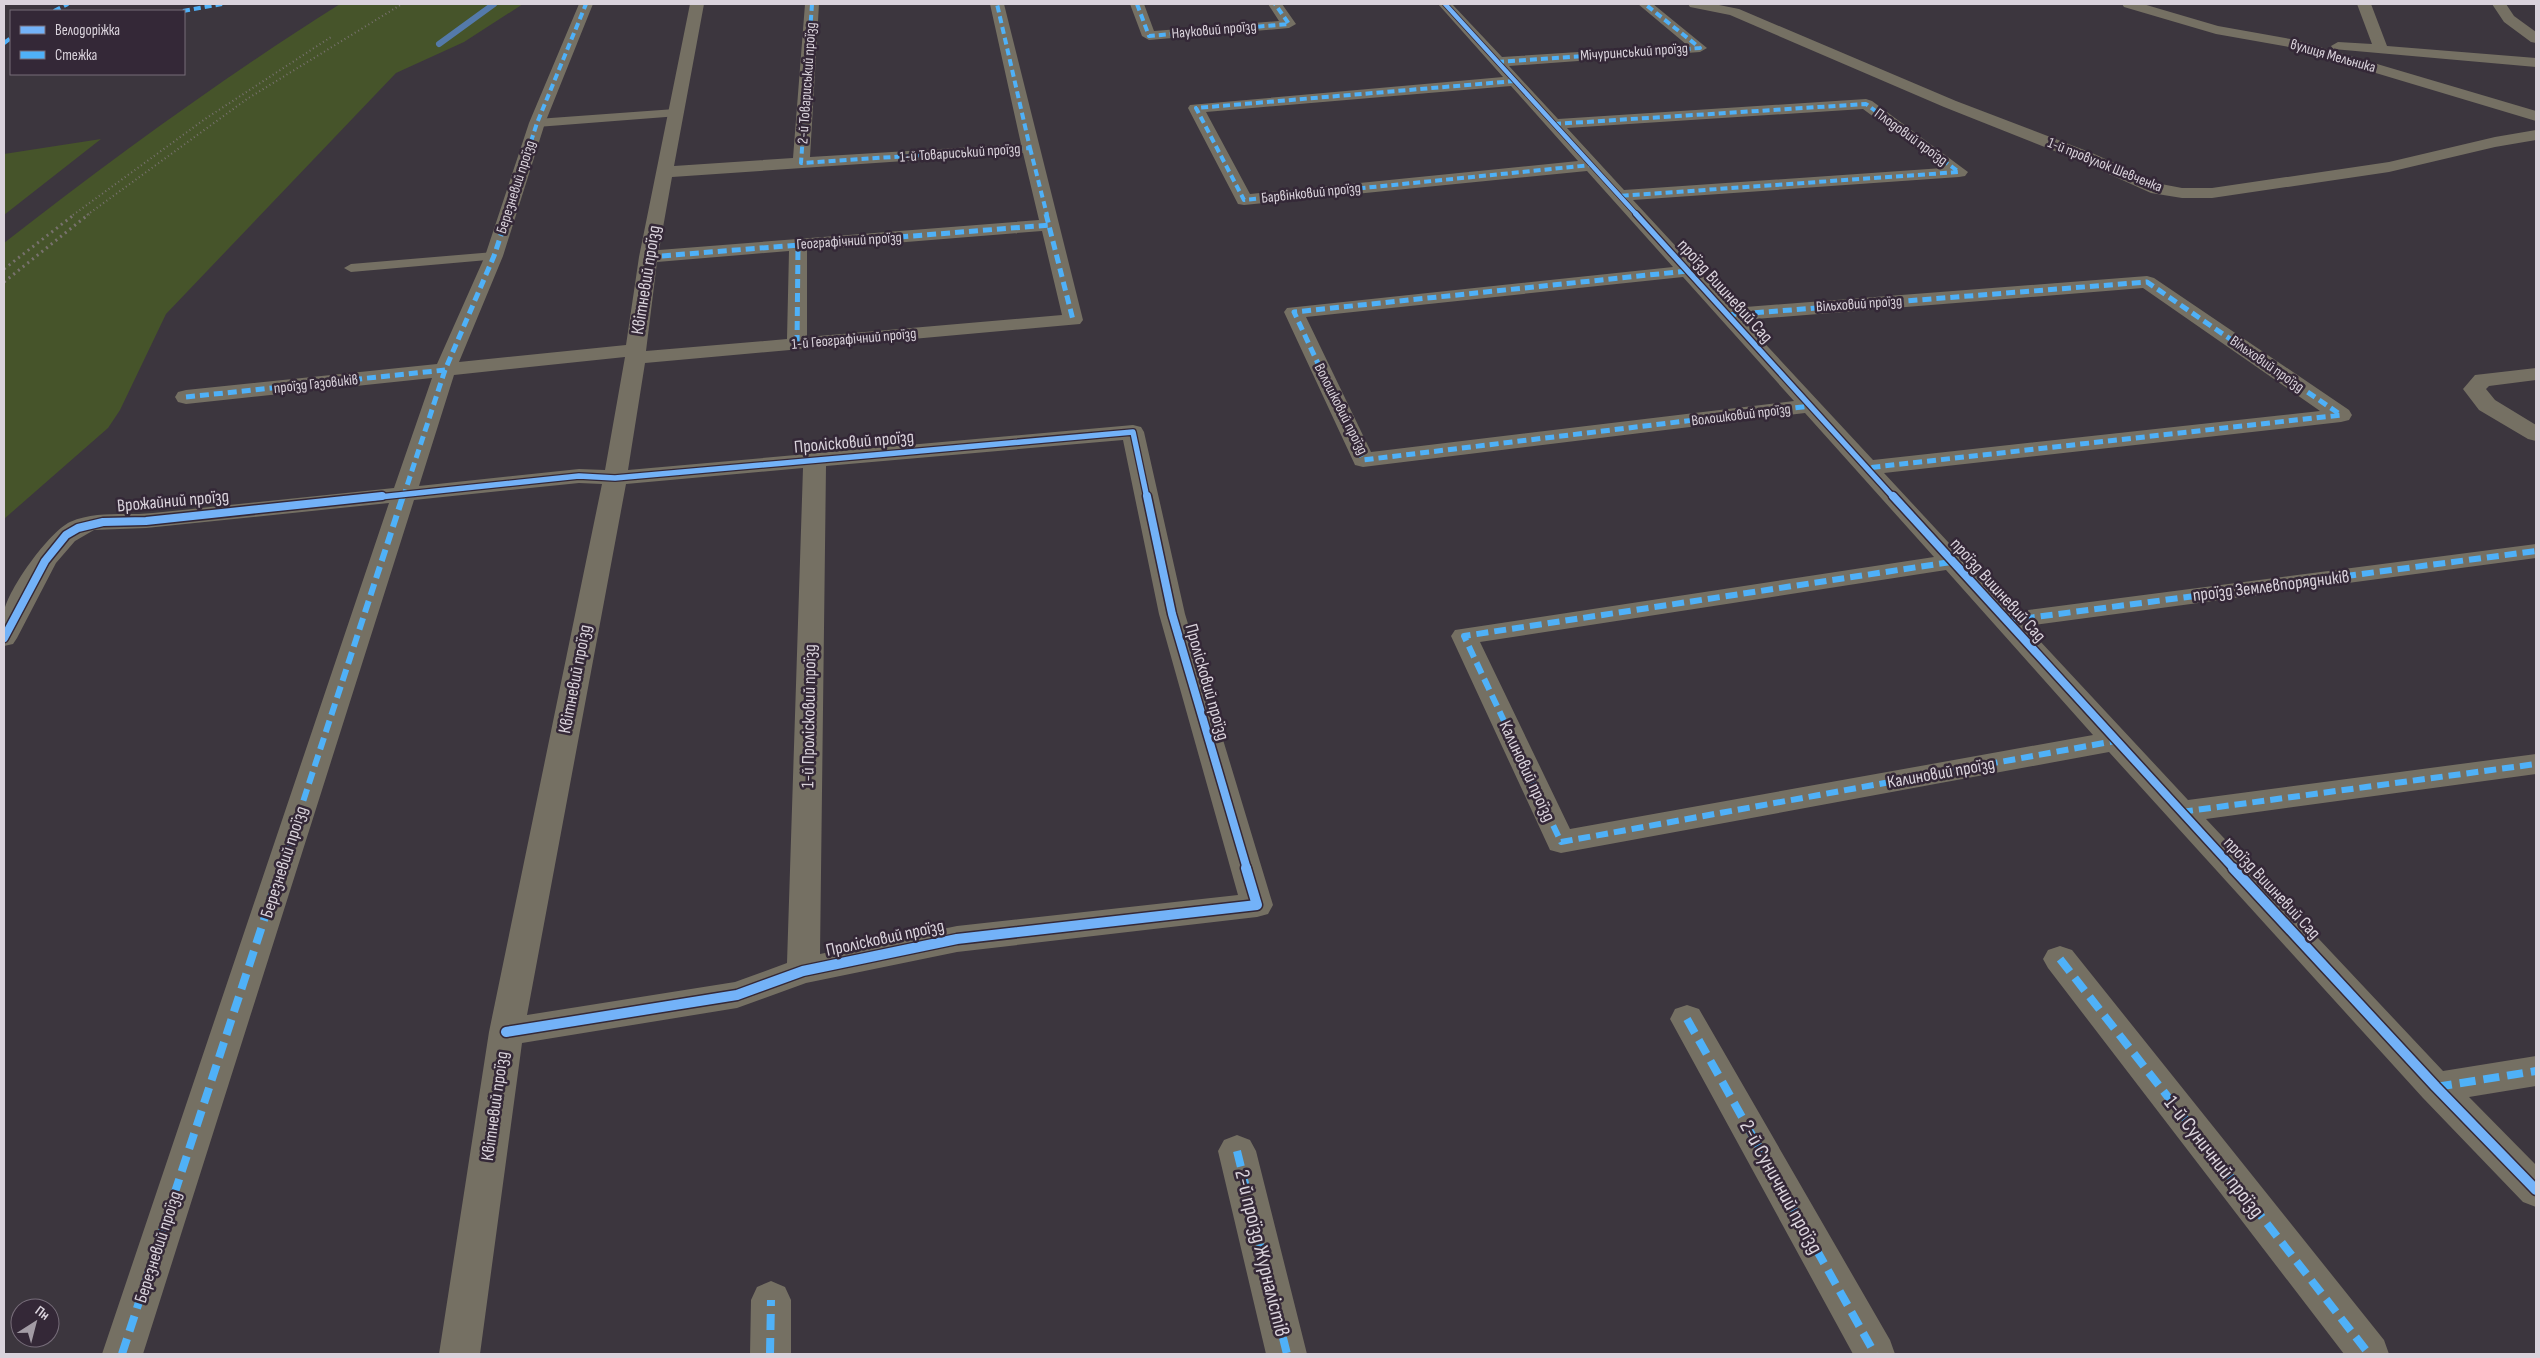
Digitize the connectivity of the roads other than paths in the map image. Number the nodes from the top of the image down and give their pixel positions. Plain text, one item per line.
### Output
1 (586, 4) edge
2 (697, 4) edge
3 (812, 4) edge
4 (996, 4) edge
5 (1137, 4) edge
6 (1275, 4) edge
7 (1445, 4) edge
8 (1645, 4) edge
9 (1694, 4) edge
10 (2129, 4) edge
11 (2364, 4) edge
12 (2499, 4) edge
13 (2536, 39) edge
14 (2291, 43) junction
15 (2381, 49) junction
16 (1498, 62) junction
17 (2536, 63) edge
18 (1515, 81) junction
19 (675, 114) junction
20 (2536, 116) edge
21 (537, 123) junction
22 (1554, 124) junction
23 (2536, 136) edge
24 (1030, 148) junction
25 (801, 163) junction
26 (1591, 165) junction
27 (664, 172) junction
28 (1620, 196) junction
29 (1050, 226) junction
30 (798, 245) junction
31 (494, 256) junction
32 (648, 257) junction
33 (351, 268) dead end
34 (1687, 271) junction
35 (1727, 315) junction
36 (797, 344) junction
37 (635, 354) junction
38 (445, 370) junction
39 (2536, 374) edge
40 (186, 397) dead end
41 (1810, 406) junction
42 (2536, 434) edge
43 (815, 460) junction
44 (1866, 468) junction
45 (614, 478) junction
46 (406, 494) junction
47 (2536, 551) edge
48 (1951, 562) junction
49 (2005, 621) junction
50 (4, 638) edge
51 (2114, 741) junction
52 (2536, 764) edge
53 (2182, 812) junction
54 (2060, 960) dead end
55 (803, 971) junction
56 (1687, 1019) dead end
57 (506, 1032) junction
58 (2536, 1071) edge
59 (2436, 1087) junction
60 (1237, 1151) dead end
61 (2536, 1190) edge
62 (771, 1300) dead end
63 (122, 1354) edge
64 (459, 1354) edge
65 (770, 1354) edge
66 (1287, 1354) edge
67 (1875, 1354) edge
68 (2368, 1354) edge

1 - 21 street, Березневий проїзд
2 - 19 street, Квітневий проїзд
3 - 25 street, 2-й Товариський проїзд
4 - 24 street, 1-й Товариський проїзд
5 - 6 street, Науковий проїзд
7 - 16 street, проїзд Вишневий Сад
8 - 16 street, Мічуринський проїзд
9 - 23 street, 1-й провулок Шевченка
10 - 14 street, вулиця Мельника
11 - 15 street
12 - 13 street
14 - 15 street
14 - 20 street, вулиця Мельника
15 - 17 street
16 - 18 street, проїзд Вишневий Сад
18 - 22 street, проїзд Вишневий Сад
18 - 26 street, Барвінковий проїзд
19 - 21 lane
19 - 27 street, Квітневий проїзд
21 - 31 street, Березневий проїзд
22 - 26 street, проїзд Вишневий Сад
22 - 28 street, Плодовий проїзд
24 - 25 street, 1-й Товариський проїзд
24 - 29 street
25 - 27 street, 1-й Товариський проїзд
26 - 28 street, проїзд Вишневий Сад
27 - 32 street, Квітневий проїзд
28 - 34 street, проїзд Вишневий Сад
29 - 30 street, Географічний проїзд
29 - 36 street, 1-й Географічний проїзд
30 - 32 street, Географічний проїзд
30 - 36 street
31 - 33 lane
31 - 38 street, Березневий проїзд
32 - 37 street, Квітневий проїзд
34 - 35 street, проїзд Вишневий Сад
34 - 41 street, Волошковий проїзд
35 - 41 street, проїзд Вишневий Сад
35 - 44 street, Вільховий проїзд
36 - 37 street, 1-й Географічний проїзд
37 - 38 street
37 - 45 street, Квітневий проїзд
38 - 40 street, проїзд Газовиків
38 - 46 street, Березневий проїзд
39 - 42 street
41 - 44 street, проїзд Вишневий Сад
43 - 45 street, Пролісковий проїзд
43 - 55 street, 1-й Пролісковий проїзд
43 - 55 street, Пролісковий проїзд
44 - 48 street, проїзд Вишневий Сад
45 - 46 street, Пролісковий проїзд
45 - 57 street, Квітневий проїзд
46 - 50 street, Врожайний проїзд
46 - 63 street, Березневий проїзд
47 - 49 street, проїзд Землевпорядників
48 - 49 street, проїзд Вишневий Сад
48 - 51 street, Калиновий проїзд
49 - 51 street, проїзд Вишневий Сад
51 - 53 street, проїзд Вишневий Сад
52 - 53 street
53 - 59 street, проїзд Вишневий Сад
54 - 68 street, 1-й Суничний проїзд
55 - 57 street, Пролісковий проїзд
56 - 67 street, 2-й Суничний проїзд
57 - 64 street, Квітневий проїзд
58 - 59 street
59 - 61 street, проїзд Вишневий Сад
60 - 66 street, 2-й проїзд Журналістів
62 - 65 street

